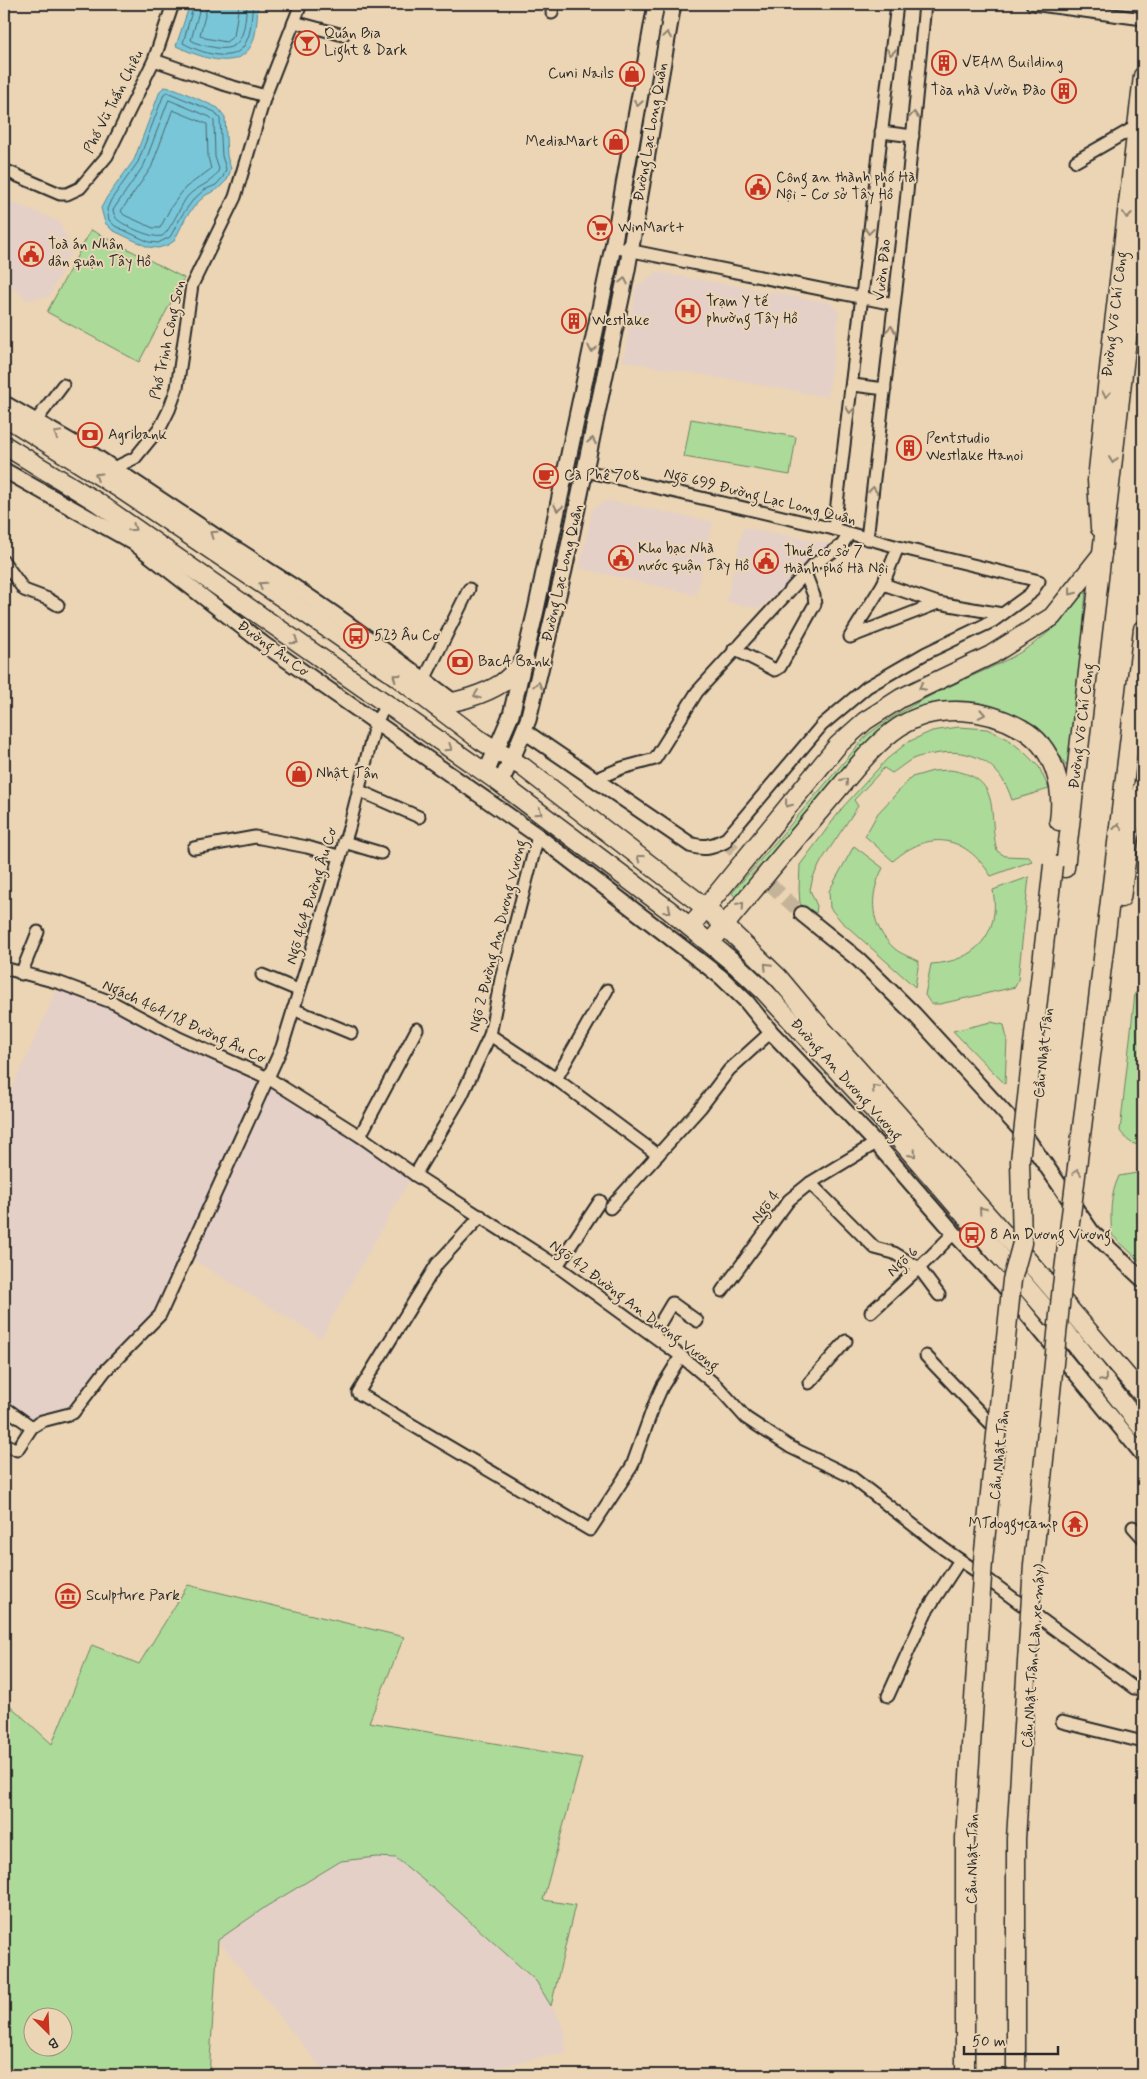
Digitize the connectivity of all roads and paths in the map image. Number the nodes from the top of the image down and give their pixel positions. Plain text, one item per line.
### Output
1 (173, 4) edge
2 (302, 4) edge
3 (656, 4) edge
4 (672, 4) edge
5 (897, 4) edge
6 (925, 4) edge
7 (1032, 4) edge
8 (1070, 7) edge
9 (1143, 19) edge
10 (294, 22) junction
11 (343, 35) dead end
12 (154, 60) junction
13 (1143, 76) edge
14 (265, 96) junction
15 (1137, 126) junction
16 (881, 132) junction
17 (913, 136) junction
18 (1076, 161) dead end
19 (4, 170) edge
20 (1143, 203) edge
21 (613, 247) junction
22 (631, 250) junction
23 (861, 297) junction
24 (894, 304) junction
25 (63, 385) dead end
26 (853, 385) junction
27 (885, 389) junction
28 (4, 403) edge
29 (4, 416) edge
30 (35, 422) junction
31 (4, 445) edge
32 (114, 468) junction
33 (4, 470) edge
34 (586, 471) junction
35 (119, 488) junction
36 (106, 508) junction
37 (834, 529) junction
38 (849, 534) junction
39 (867, 539) junction
40 (898, 547) junction
41 (1102, 553) junction
42 (4, 562) edge
43 (805, 574) junction
44 (883, 584) junction
45 (470, 589) dead end
46 (938, 603) junction
47 (58, 605) dead end
48 (1002, 614) junction
49 (1143, 629) edge
50 (734, 649) junction
51 (525, 661) junction
52 (424, 680) junction
53 (454, 702) junction
54 (388, 705) junction
55 (435, 706) junction
56 (376, 721) junction
57 (524, 731) junction
58 (496, 751) junction
59 (512, 760) junction
60 (493, 778) junction
61 (596, 779) junction
62 (1143, 786) edge
63 (358, 790) junction
64 (419, 817) dead end
65 (538, 836) junction
66 (724, 841) joint
67 (344, 842) junction
68 (194, 848) dead end
69 (380, 853) dead end
70 (338, 856) junction
71 (1059, 866) junction
72 (1118, 877) junction
73 (706, 908) junction
74 (802, 914) tunnel mouth
75 (724, 925) junction
76 (690, 927) junction
77 (38, 932) dead end
78 (710, 942) junction
79 (4, 968) edge
80 (21, 974) junction
81 (262, 975) dead end
82 (298, 990) junction
83 (607, 990) dead end
84 (293, 1009) junction
85 (417, 1029) dead end
86 (771, 1032) junction
87 (351, 1033) dead end
88 (490, 1035) junction
89 (268, 1078) junction
90 (556, 1080) junction
91 (360, 1136) junction
92 (876, 1143) junction
93 (658, 1155) junction
94 (415, 1175) junction
95 (810, 1183) junction
96 (600, 1201) dead end
97 (610, 1208) dead end
98 (481, 1216) junction
99 (954, 1233) junction
100 (1068, 1238) junction
101 (1022, 1243) junction
102 (557, 1266) junction
103 (919, 1268) junction
104 (1143, 1280) edge
105 (722, 1292) dead end
106 (1010, 1294) junction
107 (939, 1295) dead end
108 (871, 1312) dead end
109 (697, 1321) dead end
110 (653, 1335) junction
111 (846, 1341) dead end
112 (681, 1356) junction
113 (926, 1356) dead end
114 (810, 1383) dead end
115 (1143, 1395) edge
116 (4, 1407) edge
117 (990, 1423) junction
118 (32, 1427) junction
119 (1143, 1429) edge
120 (4, 1443) edge
121 (1143, 1455) edge
122 (1133, 1528) dead end
123 (1143, 1538) edge
124 (960, 1560) junction
125 (979, 1572) junction
126 (1143, 1689) edge
127 (888, 1696) dead end
128 (1062, 1722) dead end
129 (1143, 1742) edge
130 (965, 2075) edge
131 (972, 2075) edge
132 (1016, 2075) edge
133 (1022, 2075) edge

1 - 12 street, Phố Vũ Tuấn Chiêu
2 - 10 street, Phố Trịnh Công Sơn
3 -> 21 main road, Đường Lạc Long Quân
22 -> 4 main road, Đường Lạc Long Quân
5 -> 16 street, Vườn Đào
17 -> 6 street, Vườn Đào
7 - 8 street
8 - 9 street
10 - 11 street
10 - 14 street, Phố Trịnh Công Sơn
12 - 14 street
12 - 19 street, Phố Vũ Tuấn Chiêu
13 - 15 main road, Đường Võ Chí Công
14 - 32 street, Phố Trịnh Công Sơn
15 - 18 street
15 -> 41 main road, Đường Võ Chí Công
16 - 17 street
16 -> 23 street, Vườn Đào
17 - 24 street, Vườn Đào
20 -> 41 main road, Đường Võ Chí Công
21 - 22 street
21 -> 51 main road, Đường Lạc Long Quân
22 - 23 street
34 -> 22 main road, Đường Lạc Long Quân
23 - 24 street
23 - 26 street, Vườn Đào
27 -> 24 street, Vườn Đào
25 - 30 street
26 - 27 street
26 -> 37 street, Vườn Đào
39 -> 27 street, Vườn Đào
28 - 30 street
35 -> 29 main road
32 -> 30 street
31 - 36 main road, Đường Âu Cơ
52 -> 32 street
33 - 56 street, Đường Âu Cơ
34 - 37 street, Ngõ 699 Đường Lạc Long Quân
57 -> 34 main road, Đường Lạc Long Quân
35 - 36 main road
55 -> 35 main road
36 -> 54 main road, Đường Âu Cơ
37 - 38 street, Ngõ 699 Đường Lạc Long Quân
38 - 39 street, Ngõ 699 Đường Lạc Long Quân
38 - 43 street
39 - 40 street, Ngõ 699 Đường Lạc Long Quân
40 - 44 street
40 - 48 street, Ngõ 699 Đường Lạc Long Quân
41 - 71 main road, Đường Võ Chí Công
41 -> 73 main road
42 - 47 street
43 - 50 street
43 - 50 street
44 - 46 street
44 - 46 street
45 - 52 street
46 - 48 street
48 - 66 street
72 -> 49 main road
50 - 61 street
51 -> 53 main road
51 - 58 main road, Đường Lạc Long Quân
52 - 53 street
53 - 55 main road
54 - 56 street
54 -> 60 main road, Đường Âu Cơ
55 - 58 main road
56 - 63 street, Ngõ 464 Đường Âu Cơ
56 - 65 street, Đường Âu Cơ
57 - 59 main road, Đường Lạc Long Quân
57 - 61 street
58 - 59 main road
58 - 60 main road, Đường Lạc Long Quân
59 - 60 main road, Đường Lạc Long Quân
73 -> 59 main road, Đường An Dương Vương
60 -> 76 main road, Đường An Dương Vương
61 - 66 street
62 - 72 main road
63 - 64 street
63 - 67 street, Ngõ 464 Đường Âu Cơ
65 - 86 street, Đường An Dương Vương
65 - 88 street, Ngõ 2 Đường An Dương Vương
67 - 69 street
67 - 70 street, Ngõ 464 Đường Âu Cơ
68 - 70 street
70 - 82 street, Ngõ 464 Đường Âu Cơ
75 -> 71 main road
71 - 101 main road, bridge
100 -> 72 main road, bridge
73 - 75 main road, Đường An Dương Vương
73 - 76 main road
74 - 104 street
75 - 78 main road
115 -> 75 main road, Đường An Dương Vương
76 - 78 main road, Đường An Dương Vương
77 - 80 street
78 -> 119 main road, Đường An Dương Vương
79 - 80 street, Ngách 464/18 Đường Âu Cơ
80 - 89 street, Ngách 464/18 Đường Âu Cơ
81 - 82 street
82 - 84 street, Ngõ 464 Đường Âu Cơ
83 - 90 street
84 - 87 street
84 - 89 street, Ngõ 464 Đường Âu Cơ
85 - 91 street
86 - 92 street, Đường An Dương Vương
86 - 93 street
88 - 90 street
88 - 94 street, Ngõ 2 Đường An Dương Vương
89 - 91 street, Ngõ 42 Đường An Dương Vương
89 - 118 street, Ngõ 464 Đường Âu Cơ
90 - 93 street
91 - 94 street, Ngõ 42 Đường An Dương Vương
92 - 95 street, Ngõ 4
92 - 99 street, Đường An Dương Vương
93 - 97 street
94 - 98 street, Ngõ 42 Đường An Dương Vương
95 - 103 street
95 - 105 street, Ngõ 4
96 - 102 street
98 - 102 street, Ngõ 42 Đường An Dương Vương
98 - 112 street
99 - 103 street, Ngõ 6
99 - 106 street, Đường An Dương Vương
100 - 132 main road, bridge
100 - 133 main road, Cầu Nhật Tân (Làn xe máy), bridge
101 - 130 main road, bridge
101 - 131 main road, Cầu Nhật Tân, bridge
102 - 110 street, Ngõ 42 Đường An Dương Vương
103 - 107 street
103 - 108 street, Ngõ 6
106 - 117 street
106 - 121 street, Đường An Dương Vương
109 - 110 street
110 - 112 street, Ngõ 42 Đường An Dương Vương
111 - 114 street
112 - 124 street, Ngõ 42 Đường An Dương Vương
113 - 117 street
116 - 118 street
117 - 125 street
118 - 120 street
122 - 123 street
124 - 125 street, Ngõ 42 Đường An Dương Vương
124 - 127 street
125 - 126 street, Ngõ 42 Đường An Dương Vương
128 - 129 street

